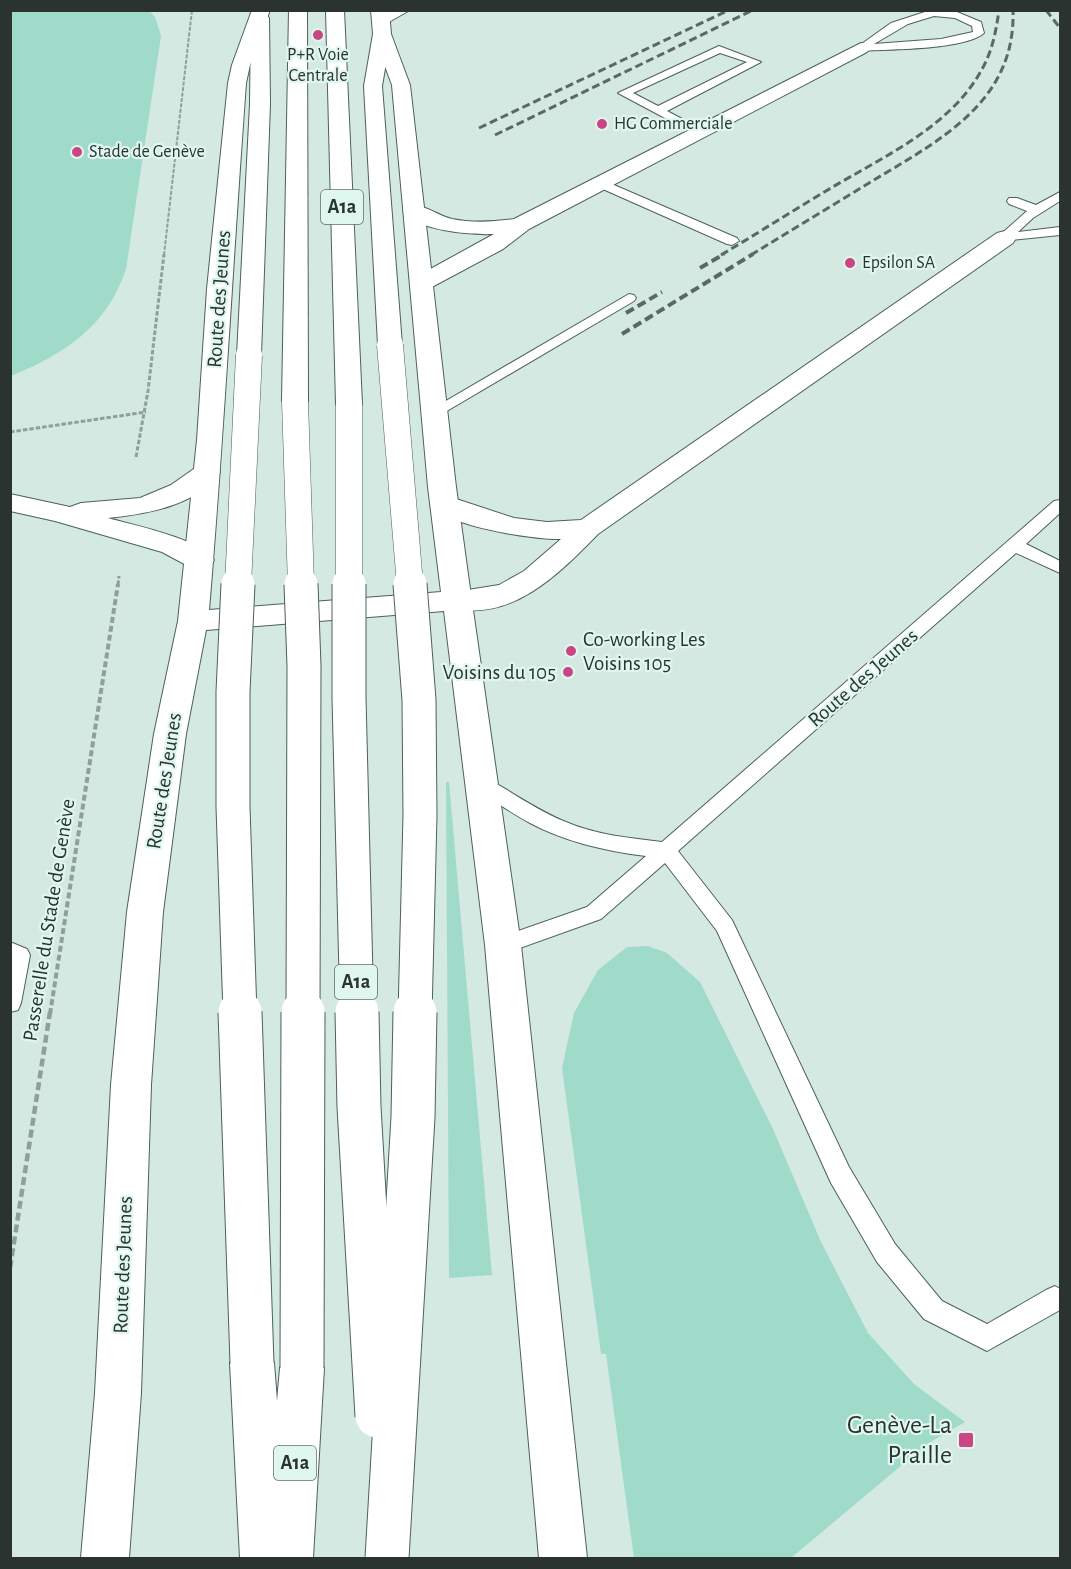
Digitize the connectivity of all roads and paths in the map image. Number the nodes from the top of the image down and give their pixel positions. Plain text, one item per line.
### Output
1 (192, 10) edge
2 (298, 10) edge
3 (335, 10) edge
4 (402, 10) edge
5 (260, 14) edge
6 (381, 21) edge
7 (861, 48) junction
8 (658, 111) junction
9 (699, 132) junction
10 (600, 183) junction
11 (1060, 196) edge
12 (1013, 201) dead end
13 (1037, 210) junction
14 (414, 211) junction
15 (520, 224) junction
16 (1060, 231) edge
17 (1005, 238) junction
18 (732, 241) dead end
19 (422, 283) junction
20 (629, 298) dead end
21 (146, 412) junction
22 (435, 412) junction
23 (10, 432) edge
24 (136, 457) dead end
25 (207, 472) junction
26 (10, 502) edge
27 (444, 504) junction
28 (1060, 505) edge
29 (60, 513) junction
30 (588, 528) junction
31 (1014, 545) junction
32 (200, 560) junction
33 (1060, 568) edge
34 (119, 576) dead end
35 (459, 600) junction
36 (193, 621) junction
37 (482, 784) junction
38 (666, 850) junction
39 (503, 945) junction
40 (10, 951) edge
41 (10, 1003) edge
42 (10, 1268) edge
43 (1055, 1299) dead end
44 (105, 1558) edge
45 (264, 1558) edge
46 (289, 1558) edge
47 (386, 1558) edge
48 (563, 1558) edge

1 - 21 path
2 - 46 main road, A1a, bridge
3 - 47 main road, A1a, bridge
4 - 6 main road
5 - 25 main road, Route des Jeunes
5 - 45 main road, bridge
6 - 14 main road
6 - 47 main road, bridge
7 - 7 lane
7 - 9 main road
8 - 8 lane
8 - 9 lane
9 - 10 main road
10 - 15 main road
10 - 18 lane
11 - 13 lane
12 - 13 lane
13 - 17 lane
14 - 15 main road
14 - 19 main road
15 - 19 main road
16 - 17 lane
17 - 30 main road
19 - 22 main road
20 - 22 lane
21 - 23 path
21 - 24 path
22 - 27 main road
25 - 29 main road
25 - 32 main road, Route des Jeunes
26 - 29 main road
27 - 30 main road
27 - 35 main road
28 - 31 lane, Route des Jeunes
29 - 32 main road
30 - 35 main road
31 - 33 lane
31 - 38 lane, Route des Jeunes
32 - 36 main road, Route des Jeunes
34 - 42 path, Passerelle du Stade de Genève
35 - 36 main road
35 - 37 main road
36 - 44 main road, Route des Jeunes
37 - 38 lane
37 - 39 main road
38 - 39 lane, Route des Jeunes
38 - 43 lane
39 - 48 main road
40 - 41 lane

